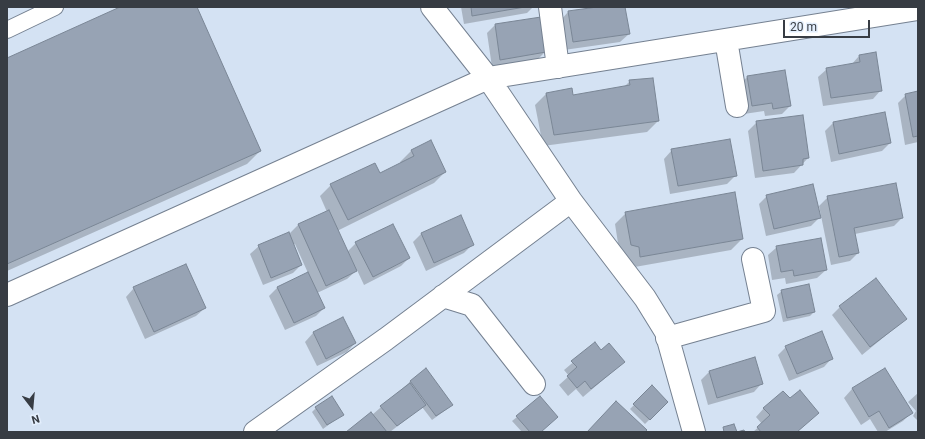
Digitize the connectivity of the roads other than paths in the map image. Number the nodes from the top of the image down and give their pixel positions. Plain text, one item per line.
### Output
1 (55, 7) edge
2 (432, 7) edge
3 (550, 7) edge
4 (918, 9) edge
5 (7, 30) edge
6 (726, 40) junction
7 (558, 67) junction
8 (488, 78) junction
9 (737, 106) dead end
10 (571, 201) junction
11 (753, 259) dead end
12 (7, 295) edge
13 (443, 296) junction
14 (667, 338) junction
15 (534, 384) dead end
16 (255, 432) edge
17 (694, 432) edge

1 - 5 lane
2 - 8 street
3 - 7 street
4 - 6 street
6 - 7 street
6 - 9 street
7 - 8 street
8 - 10 street
8 - 12 street
10 - 13 street
10 - 14 street
11 - 14 street
13 - 15 street
13 - 16 street
14 - 17 street

